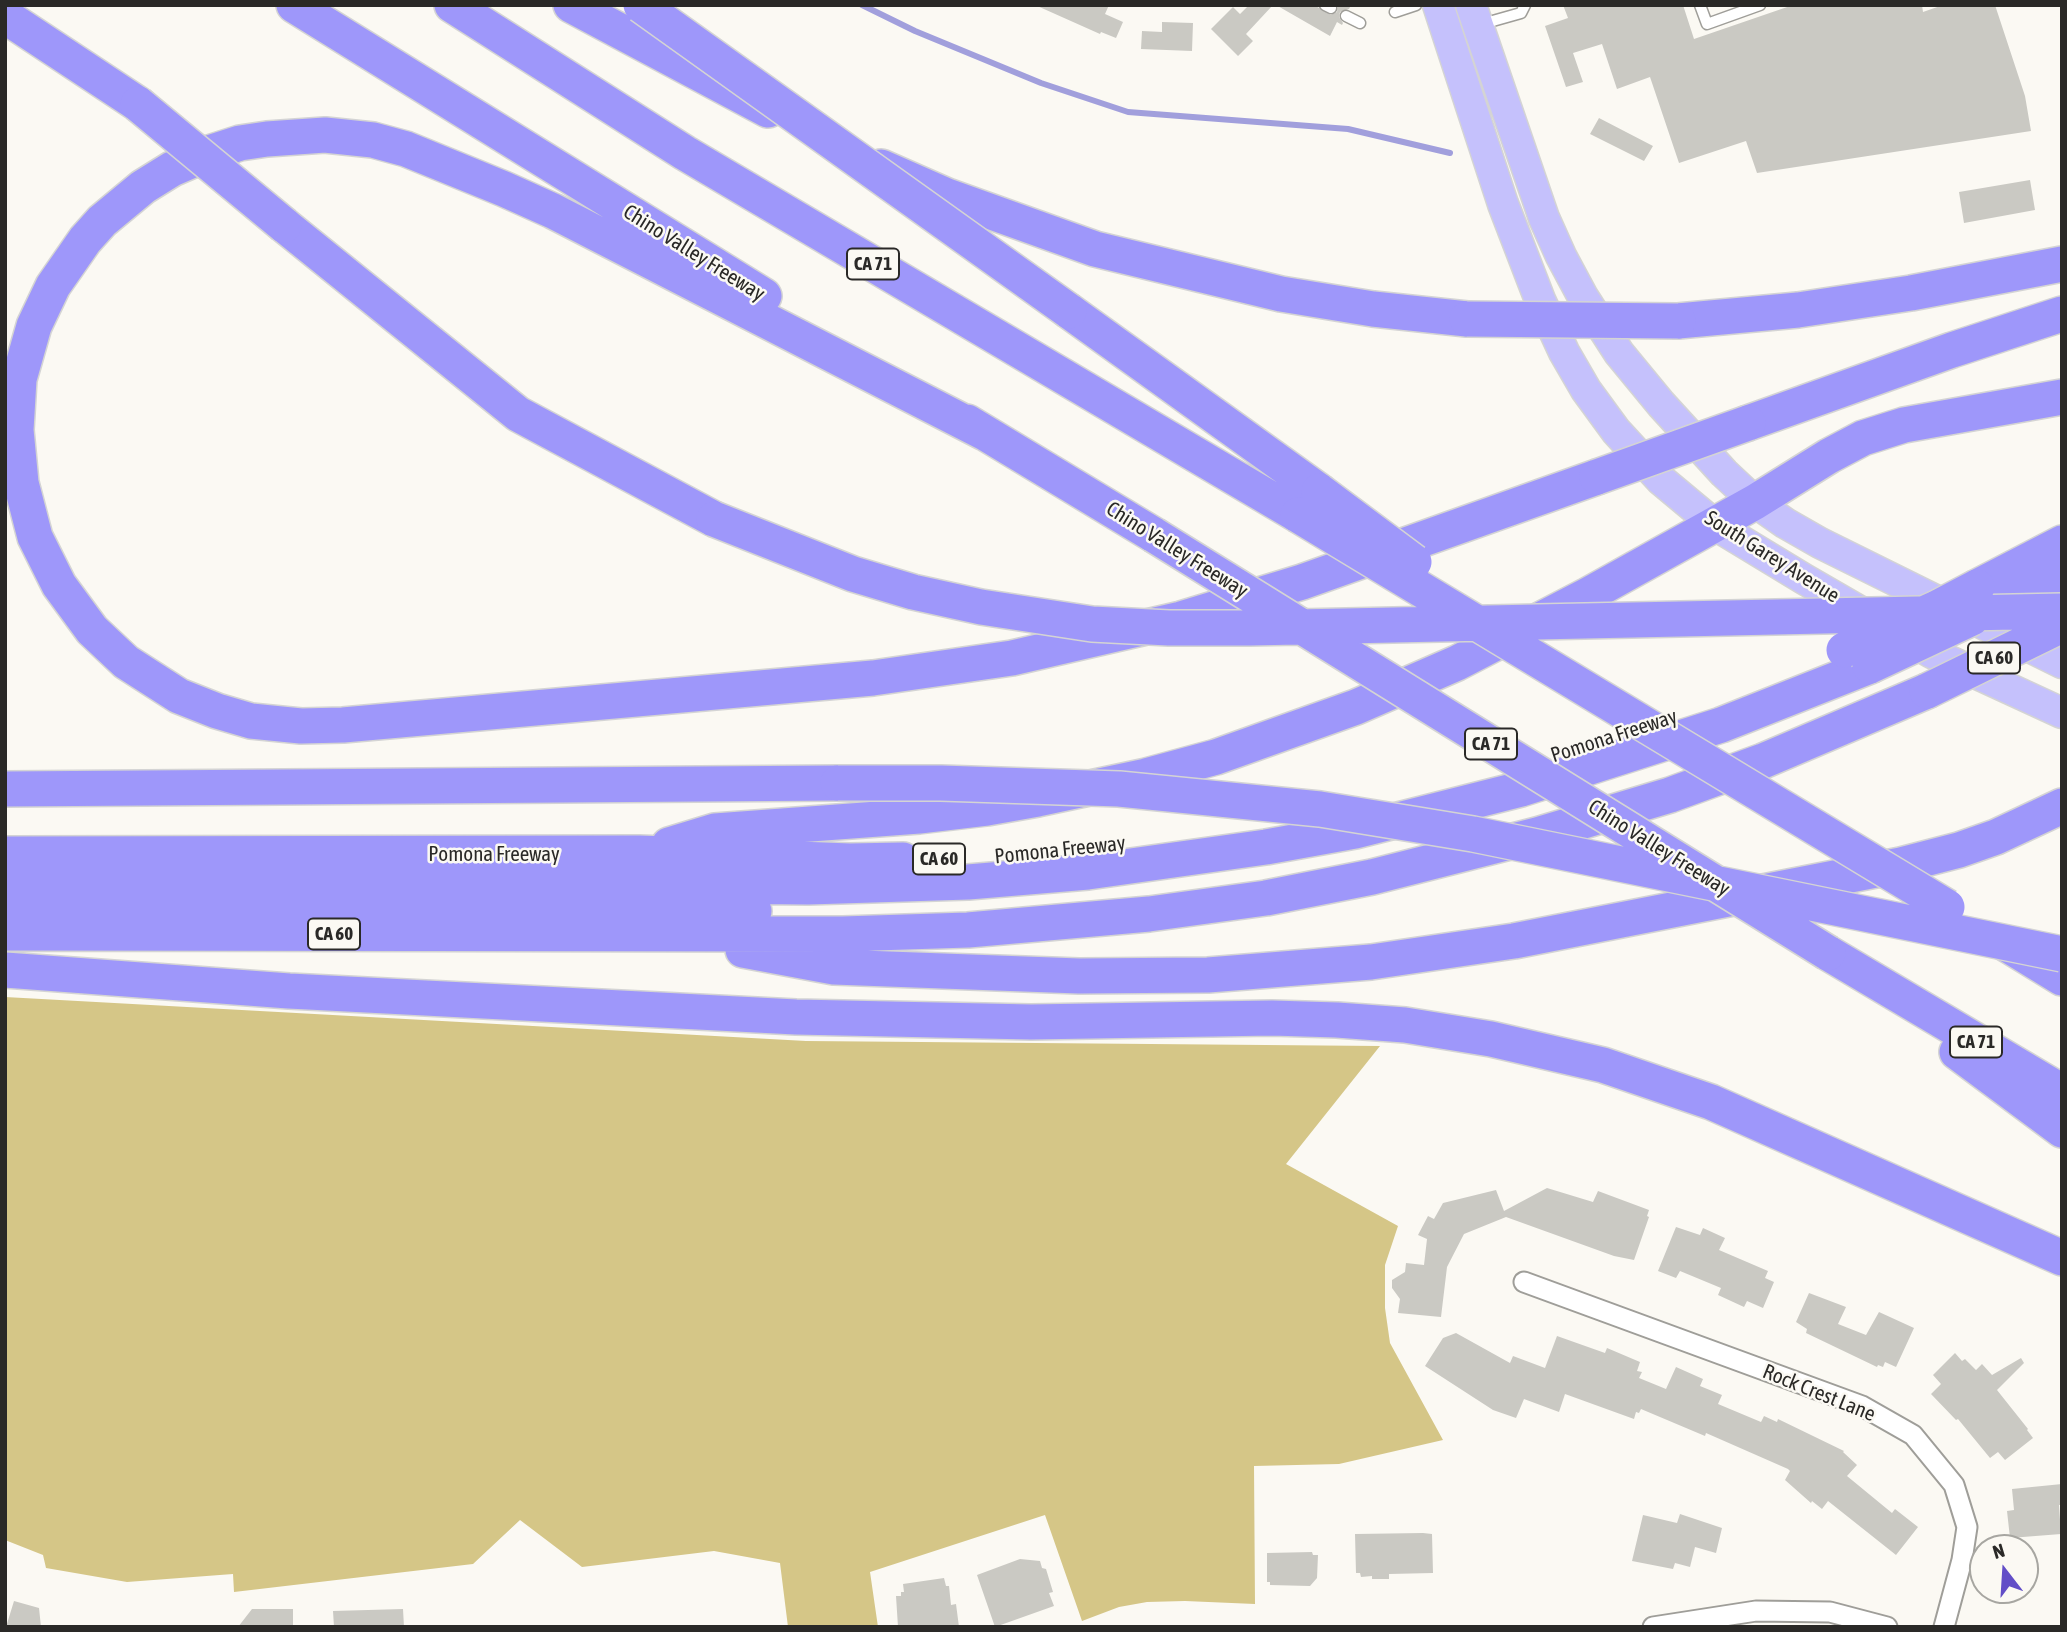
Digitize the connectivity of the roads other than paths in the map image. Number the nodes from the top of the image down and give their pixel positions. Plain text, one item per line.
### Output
1 (25, 5) edge
2 (294, 5) edge
3 (452, 5) edge
4 (571, 5) edge
5 (641, 5) edge
6 (1416, 5) edge
7 (1438, 5) edge
8 (1525, 5) edge
9 (1700, 5) edge
10 (1760, 5) edge
11 (1395, 12) dead end
12 (592, 14) edge
13 (1475, 15) edge
14 (5, 16) edge
15 (1346, 16) dead end
16 (1360, 23) dead end
17 (138, 104) junction
18 (2062, 264) edge
19 (2062, 314) edge
20 (2062, 397) edge
21 (985, 433) junction
22 (1755, 502) junction
23 (1308, 503) junction
24 (1715, 525) junction
25 (2062, 543) edge
26 (2062, 574) edge
27 (2046, 611) edge
28 (1857, 658) junction
29 (2062, 663) edge
30 (1915, 686) junction
31 (2062, 713) edge
32 (5, 789) edge
33 (2062, 806) edge
34 (639, 853) junction
35 (5, 854) edge
36 (5, 879) edge
37 (5, 904) edge
38 (5, 933) edge
39 (664, 935) junction
40 (2062, 954) edge
41 (5, 970) edge
42 (2062, 978) edge
43 (1889, 991) junction
44 (2062, 1092) edge
45 (2062, 1130) edge
46 (2062, 1258) edge
47 (1524, 1282) dead end
48 (1653, 1627) edge
49 (1887, 1627) edge
50 (1944, 1627) edge

1 - 17 highway
2 - 21 highway, Chino Valley Freeway / CA 71
3 - 23 highway, CA 71
4 - 12 highway
5 - 23 highway, bridge
6 - 11 lane
7 - 24 main road, South Garey Avenue
8 - 13 lane
9 - 10 lane
12 - 18 highway, bridge
13 - 22 main road, South Garey Avenue
14 - 17 highway
15 - 16 lane
17 - 27 highway, bridge
19 - 21 highway, bridge
20 - 22 highway
21 - 43 highway, Chino Valley Freeway / CA 71, bridge
22 - 24 highway
22 - 29 main road, South Garey Avenue
23 - 42 highway, bridge
24 - 31 main road, South Garey Avenue
24 - 34 highway
25 - 28 highway, Pomona Freeway / CA 60, bridge
26 - 27 highway
27 - 28 highway, bridge
27 - 30 highway, CA 60, bridge
28 - 34 highway, Pomona Freeway / CA 60
28 - 36 highway
30 - 37 highway
30 - 39 highway, CA 60
32 - 40 highway, bridge
33 - 39 highway
34 - 35 highway, Pomona Freeway / CA 60
38 - 39 highway, CA 60
41 - 46 highway
43 - 44 highway, Chino Valley Freeway / CA 71
43 - 45 highway
47 - 50 street, Rock Crest Lane
48 - 49 street

